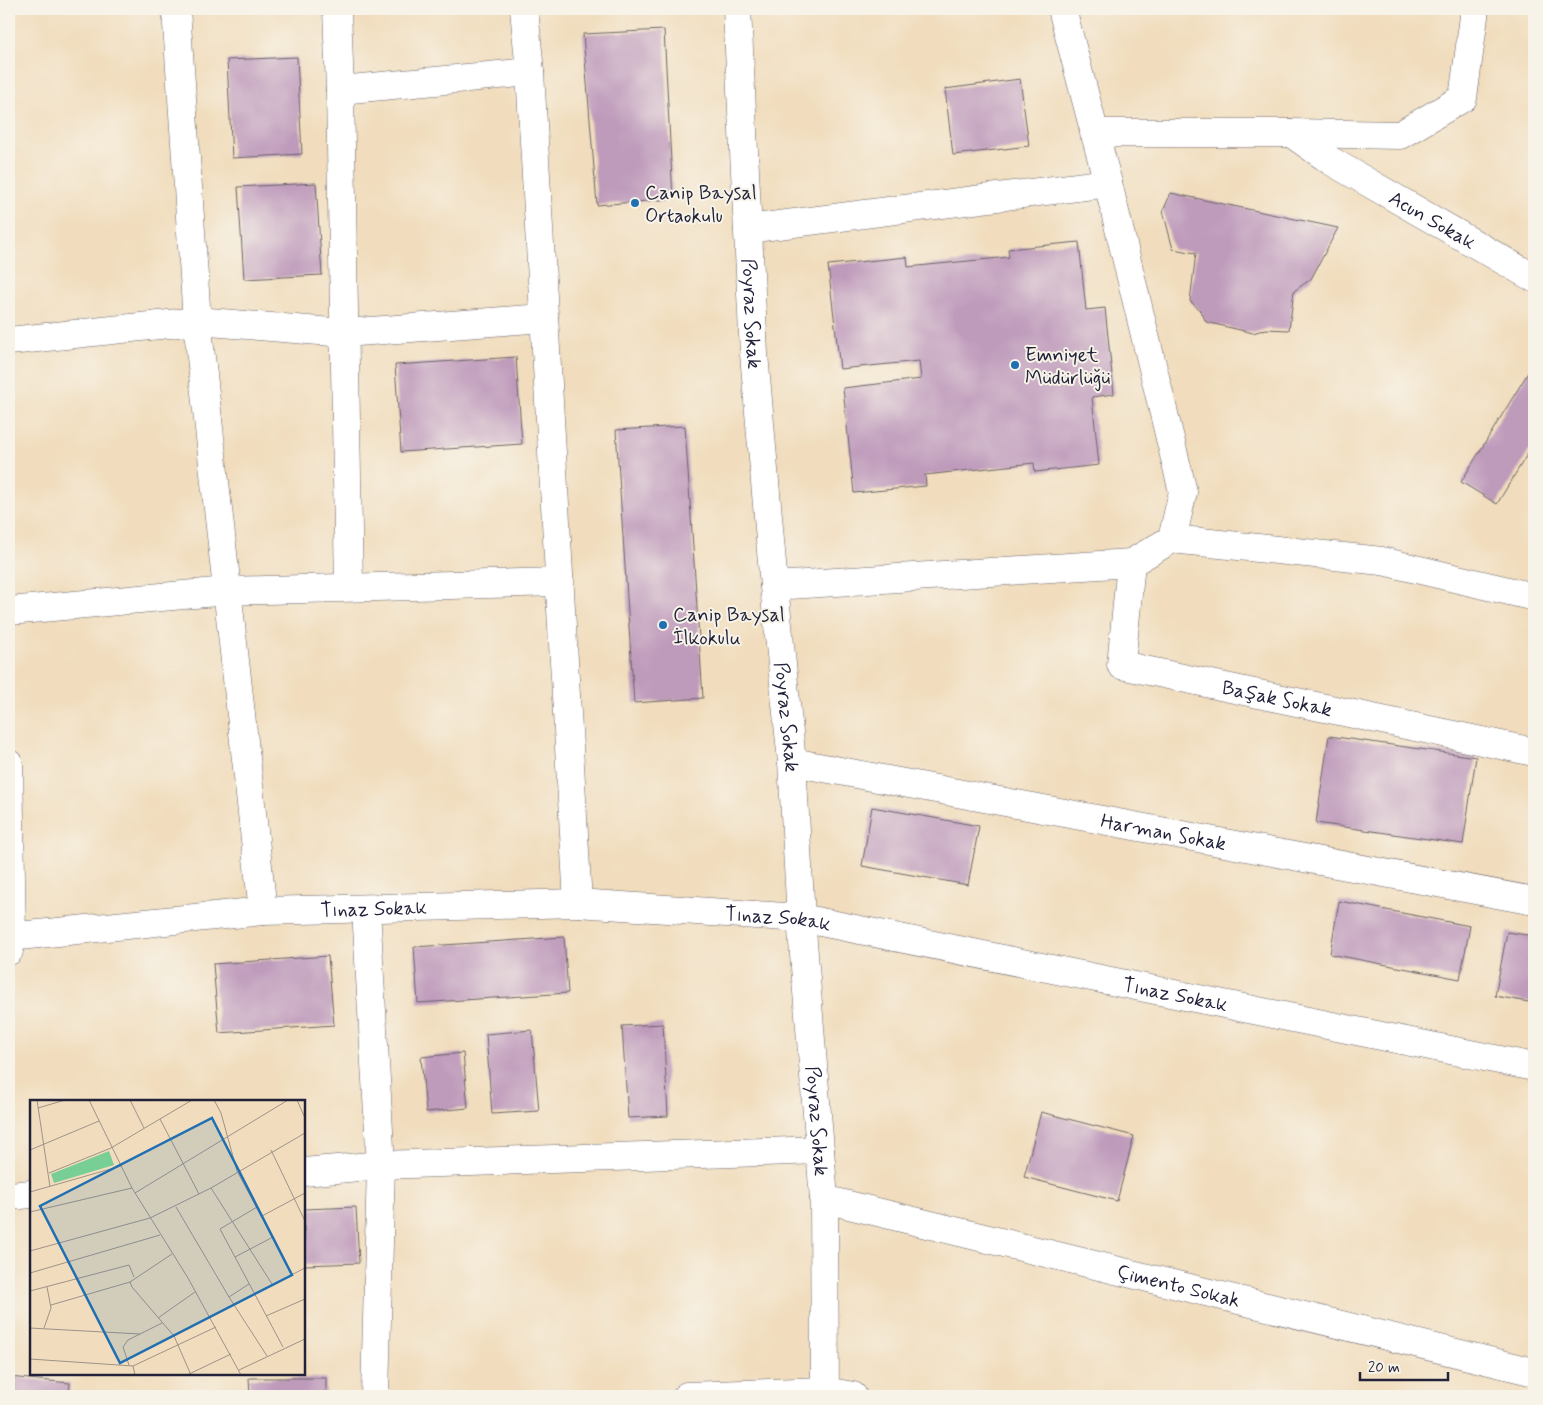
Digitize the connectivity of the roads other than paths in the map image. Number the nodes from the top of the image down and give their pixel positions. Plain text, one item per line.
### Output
1 (176, 9) edge
2 (337, 9) edge
3 (524, 9) edge
4 (737, 9) edge
5 (1062, 9) edge
6 (1475, 9) edge
7 (530, 72) junction
8 (340, 90) junction
9 (1094, 132) junction
10 (1291, 133) junction
11 (1108, 183) junction
12 (748, 229) junction
13 (1534, 278) edge
14 (544, 318) junction
15 (197, 321) junction
16 (344, 333) junction
17 (9, 341) edge
18 (1172, 539) junction
19 (1131, 563) junction
20 (560, 582) junction
21 (774, 586) junction
22 (349, 587) junction
23 (227, 591) junction
24 (1534, 597) edge
25 (9, 611) edge
26 (1534, 752) edge
27 (792, 762) junction
28 (9, 764) edge
29 (1534, 901) edge
30 (578, 903) junction
31 (366, 908) junction
32 (262, 911) junction
33 (801, 918) junction
34 (10, 942) edge
35 (1534, 1067) edge
36 (820, 1150) junction
37 (381, 1165) junction
38 (305, 1172) edge
39 (30, 1194) edge
40 (9, 1196) edge
41 (824, 1199) junction
42 (1534, 1372) edge
43 (825, 1394) edge
44 (375, 1396) edge
45 (687, 1396) edge
46 (853, 1396) edge

1 - 15 street
2 - 8 street
3 - 7 street
4 - 12 street, Poyraz Sokak
5 - 9 street
6 - 10 street
7 - 8 street
7 - 14 street
8 - 16 street
9 - 10 street
9 - 11 street
10 - 13 street, Acun Sokak
11 - 12 street
11 - 18 street
12 - 21 street, Poyraz Sokak
14 - 16 street
14 - 20 street
15 - 16 street
15 - 17 street
15 - 23 street
16 - 22 street
18 - 19 street
18 - 24 street
19 - 21 street
19 - 26 street, Başak Sokak
20 - 22 street
20 - 30 street
21 - 27 street, Poyraz Sokak
22 - 23 street
23 - 25 street
23 - 32 street
27 - 29 street, Harman Sokak
27 - 33 street, Poyraz Sokak
28 - 34 street
30 - 31 street, Tınaz Sokak
30 - 33 street, Tınaz Sokak
31 - 32 street, Tınaz Sokak
31 - 37 street
32 - 34 street, Tınaz Sokak
33 - 35 street, Tınaz Sokak
33 - 36 street, Poyraz Sokak
36 - 37 street
36 - 41 street, Poyraz Sokak
37 - 38 street
37 - 44 street
39 - 40 street
41 - 42 street, Çimento Sokak
41 - 43 street, Poyraz Sokak
43 - 45 street
43 - 46 street

